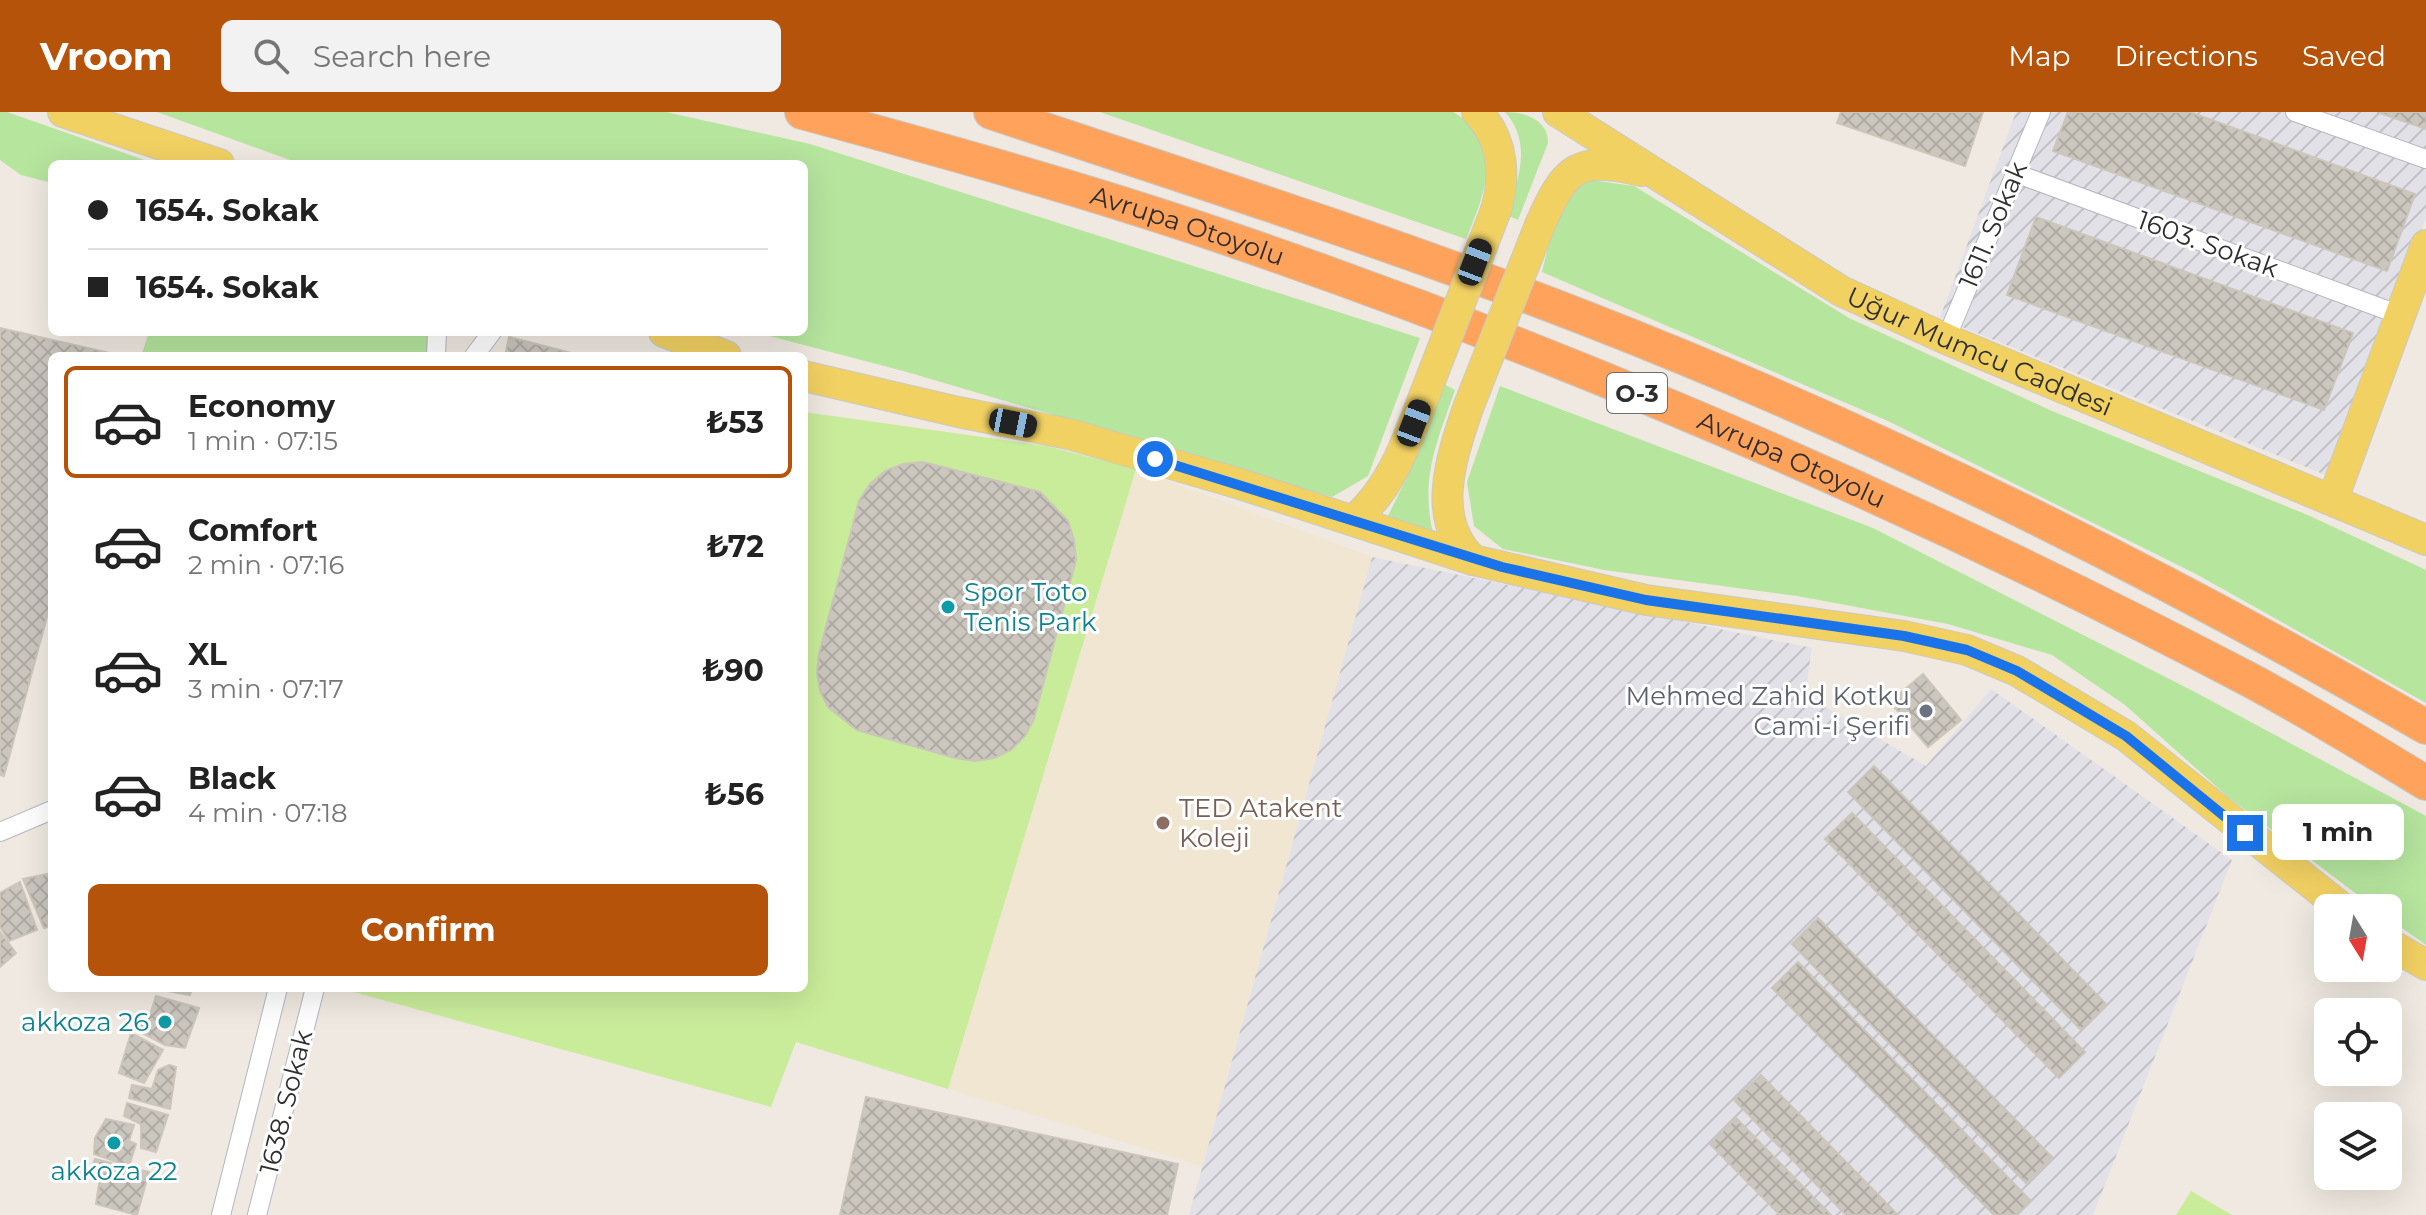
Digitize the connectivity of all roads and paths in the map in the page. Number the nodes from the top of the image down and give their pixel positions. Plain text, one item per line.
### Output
1 (63, 112) edge
2 (802, 112) edge
3 (991, 112) edge
4 (1477, 112) edge
5 (1558, 112) edge
6 (2041, 112) edge
7 (2295, 112) edge
8 (2426, 159) edge
9 (207, 160) edge
10 (2015, 173) junction
11 (1659, 175) junction
12 (2426, 245) edge
13 (2400, 315) junction
14 (674, 336) edge
15 (1946, 339) junction
16 (716, 352) edge
17 (808, 377) edge
18 (2333, 499) junction
19 (1354, 520) junction
20 (2426, 540) edge
21 (1473, 560) junction
22 (2426, 727) edge
23 (2426, 783) edge
24 (48, 812) edge
25 (0, 832) edge
26 (2324, 894) edge
27 (2402, 951) edge
28 (2426, 965) edge
29 (277, 992) edge
30 (314, 992) edge
31 (221, 1215) edge
32 (257, 1215) edge

1 - 9 main road
2 - 23 highway, Avrupa Otoyolu / O-3
3 - 22 highway, Avrupa Otoyolu / O-3
4 - 19 main road, bridge
5 - 11 main road, Uğur Mumcu Caddesi
6 - 10 street, 1611. Sokak
7 - 8 street
10 - 13 street, 1603. Sokak
10 - 15 street, 1611. Sokak
11 - 15 main road, Uğur Mumcu Caddesi
11 - 21 main road, bridge
12 - 13 main road
13 - 18 main road
14 - 16 main road
15 - 18 main road, Uğur Mumcu Caddesi
17 - 19 main road
18 - 20 main road, Uğur Mumcu Caddesi
19 - 21 main road
21 - 26 main road
24 - 25 street
27 - 28 main road
29 - 31 street, 1638. Sokak
30 - 32 street, 1638. Sokak

